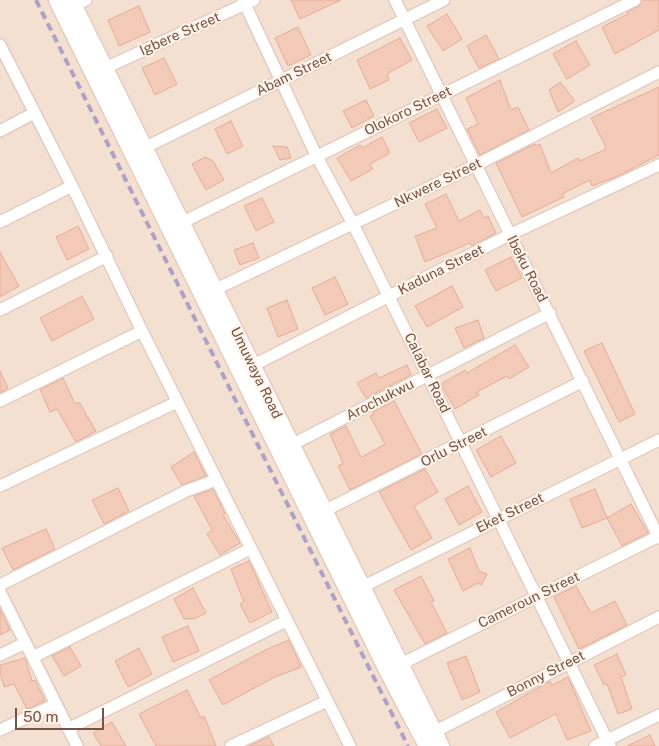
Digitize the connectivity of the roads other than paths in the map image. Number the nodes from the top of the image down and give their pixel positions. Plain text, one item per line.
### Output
1 (57, 0) edge
2 (394, 0) edge
3 (444, 0) edge
4 (635, 0) edge
5 (248, 1) edge
6 (77, 2) edge
7 (404, 19) junction
8 (0, 45) edge
9 (105, 68) junction
10 (659, 72) edge
11 (282, 80) junction
12 (442, 95) junction
13 (34, 113) junction
14 (0, 130) edge
15 (138, 151) junction
16 (316, 155) junction
17 (476, 165) junction
18 (659, 165) edge
19 (72, 186) junction
20 (0, 222) edge
21 (182, 224) junction
22 (353, 224) junction
23 (509, 235) junction
24 (107, 256) junction
25 (214, 290) junction
26 (389, 296) junction
27 (0, 310) edge
28 (550, 313) junction
29 (142, 331) junction
30 (246, 369) junction
31 (428, 375) junction
32 (583, 381) junction
33 (0, 401) edge
34 (177, 402) junction
35 (659, 440) edge
36 (461, 444) junction
37 (291, 445) junction
38 (620, 459) junction
39 (216, 480) junction
40 (0, 486) edge
41 (324, 511) junction
42 (498, 519) junction
43 (659, 537) edge
44 (250, 549) junction
45 (0, 585) edge
46 (356, 590) junction
47 (0, 592) edge
48 (536, 596) junction
49 (659, 617) edge
50 (286, 621) junction
51 (25, 643) junction
52 (0, 655) edge
53 (32, 658) junction
54 (568, 663) junction
55 (399, 665) junction
56 (327, 701) junction
57 (56, 704) junction
58 (659, 715) edge
59 (68, 729) junction
60 (0, 730) edge
61 (434, 741) edge
62 (608, 743) edge
63 (77, 746) edge
64 (231, 746) edge
65 (350, 746) edge
66 (595, 746) edge

1 - 15 street, Umuwaya Road
2 - 7 street, Ibeku Road
3 - 7 street, Abam Street
4 - 12 street, Olokoro Street
5 - 9 street, Igbere Street
5 - 11 street, Calabar Road
6 - 9 street, Umuwaya Road
7 - 11 street, Abam Street
7 - 12 street, Ibeku Road
8 - 13 street
9 - 15 street, Umuwaya Road
10 - 17 street, Nkwere Street
11 - 15 street, Abam Street
11 - 16 street, Calabar Road
12 - 16 street, Olokoro Street
12 - 17 street, Ibeku Road
13 - 14 street
13 - 19 street
15 - 21 street, Umuwaya Road
15 - 30 street, Umuwaya Road
16 - 21 street, Olokoro Street
16 - 22 street, Calabar Road
17 - 22 street, Nkwere Street
17 - 23 street, Ibeku Road
18 - 23 street, Kaduna Street
19 - 20 street
19 - 24 street
21 - 25 street, Umuwaya Road
22 - 25 street, Nkwere Street
22 - 26 street, Calabar Road
23 - 26 street, Kaduna Street
23 - 28 street, Ibeku Road
24 - 27 street
24 - 29 street
25 - 30 street, Umuwaya Road
26 - 30 street, Kaduna Street
26 - 31 street, Calabar Road
28 - 31 street, Arochukwu
28 - 32 street, Ibeku Road
29 - 33 street
29 - 34 street
30 - 37 street, Umuwaya Road
30 - 46 street, Umuwaya Road
31 - 36 street, Calabar Road
31 - 37 street, Arochukwu
32 - 36 street, Orlu Street
32 - 38 street, Ibeku Road
34 - 39 street
34 - 40 street
35 - 38 street, Eket Street
36 - 41 street, Orlu Street
36 - 42 street, Calabar Road
37 - 41 street, Umuwaya Road
38 - 42 street, Eket Street
38 - 43 street, Ibeku Road
39 - 44 street
39 - 45 street
41 - 46 street, Umuwaya Road
42 - 46 street, Eket Street
42 - 48 street, Calabar Road
43 - 48 street, Cameroun Street
44 - 50 street
44 - 53 street
46 - 55 street, Umuwaya Road
46 - 61 street, Umuwaya Road
47 - 51 street
48 - 54 street, Calabar Road
48 - 55 street, Cameroun Street
49 - 54 street, Bonny Street
50 - 56 street
50 - 59 street
51 - 52 street
51 - 53 street
53 - 57 street
54 - 61 street, Bonny Street
54 - 62 street, Calabar Road
55 - 61 street, Umuwaya Road
56 - 64 street
56 - 65 street
57 - 59 street
57 - 60 street
58 - 62 street
59 - 63 street
62 - 66 street

